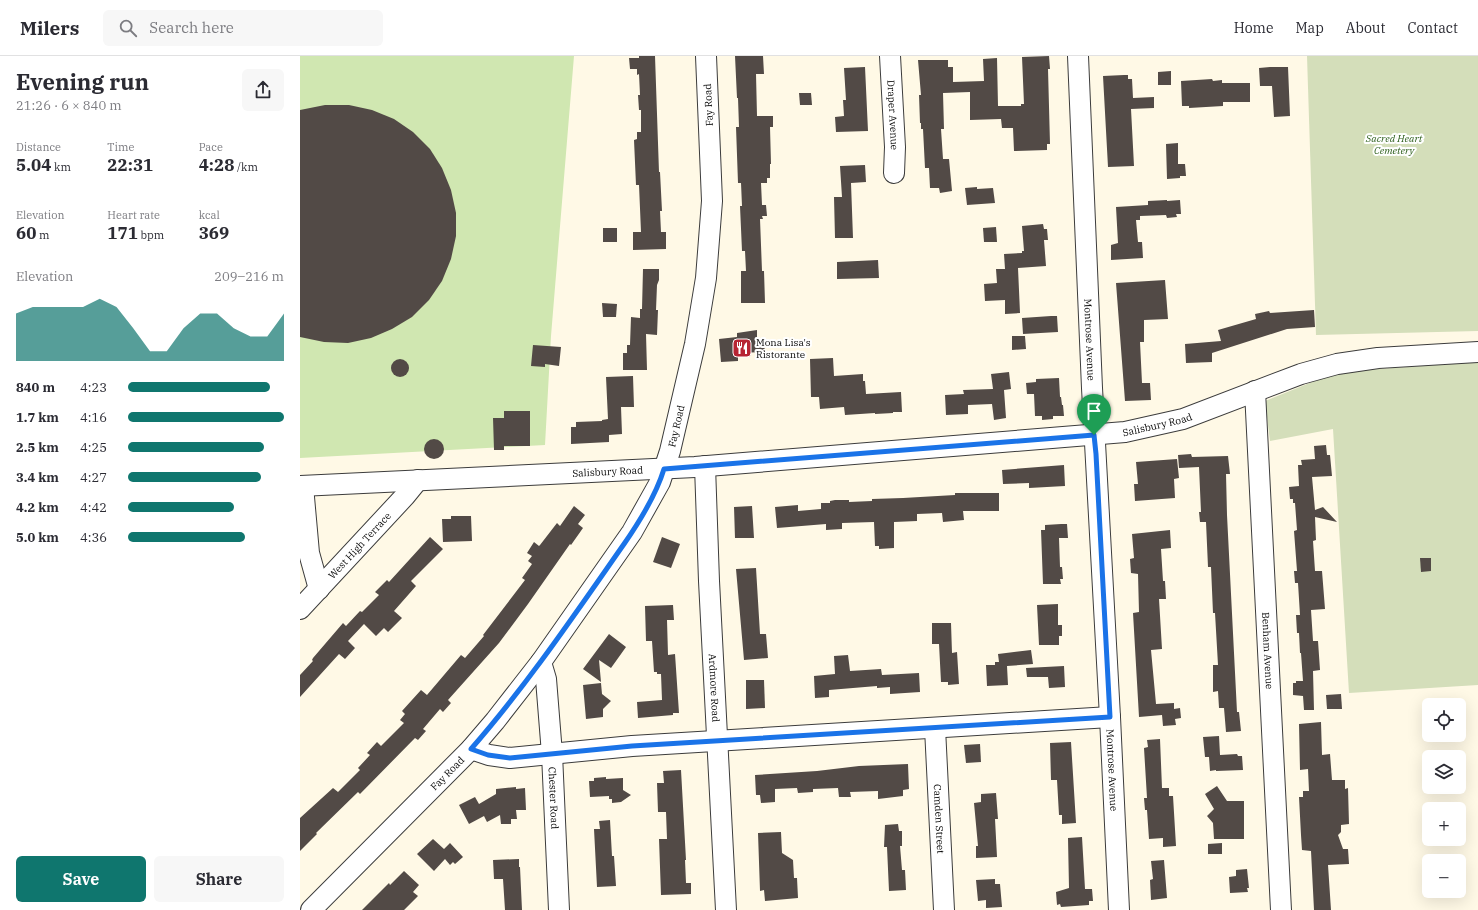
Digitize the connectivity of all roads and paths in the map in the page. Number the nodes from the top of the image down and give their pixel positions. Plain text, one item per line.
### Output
1 (706, 56) edge
2 (890, 56) edge
3 (1078, 56) edge
4 (894, 173) dead end
5 (1478, 352) edge
6 (1255, 391) junction
7 (1094, 435) junction
8 (705, 466) junction
9 (664, 469) junction
10 (418, 480) junction
11 (302, 486) edge
12 (319, 589) junction
13 (300, 609) edge
14 (541, 662) junction
15 (1110, 717) junction
16 (935, 728) junction
17 (717, 741) junction
18 (471, 749) junction
19 (552, 754) junction
20 (311, 910) edge
21 (559, 910) edge
22 (726, 910) edge
23 (944, 910) edge
24 (1119, 910) edge
25 (1281, 910) edge

1 - 9 street, Fay Road
2 - 4 street, Draper Avenue
3 - 7 street, Montrose Avenue
5 - 6 street, Salisbury Road
6 - 7 street, Salisbury Road
6 - 25 street, Benham Avenue
7 - 8 street, Salisbury Road
7 - 15 street, Montrose Avenue
8 - 9 street, Salisbury Road
8 - 17 street, Ardmore Road
9 - 10 street, Salisbury Road
9 - 14 street, Fay Road
10 - 11 street, Salisbury Road
10 - 12 street, West High Terrace
11 - 12 street
12 - 13 street, West High Terrace
14 - 18 street, Fay Road
14 - 19 street, Chester Road
15 - 16 street
15 - 24 street, Montrose Avenue
16 - 17 street
16 - 23 street, Camden Street
17 - 19 street
17 - 22 street, Ardmore Road
18 - 19 street
18 - 20 street, Fay Road
19 - 21 street, Chester Road

